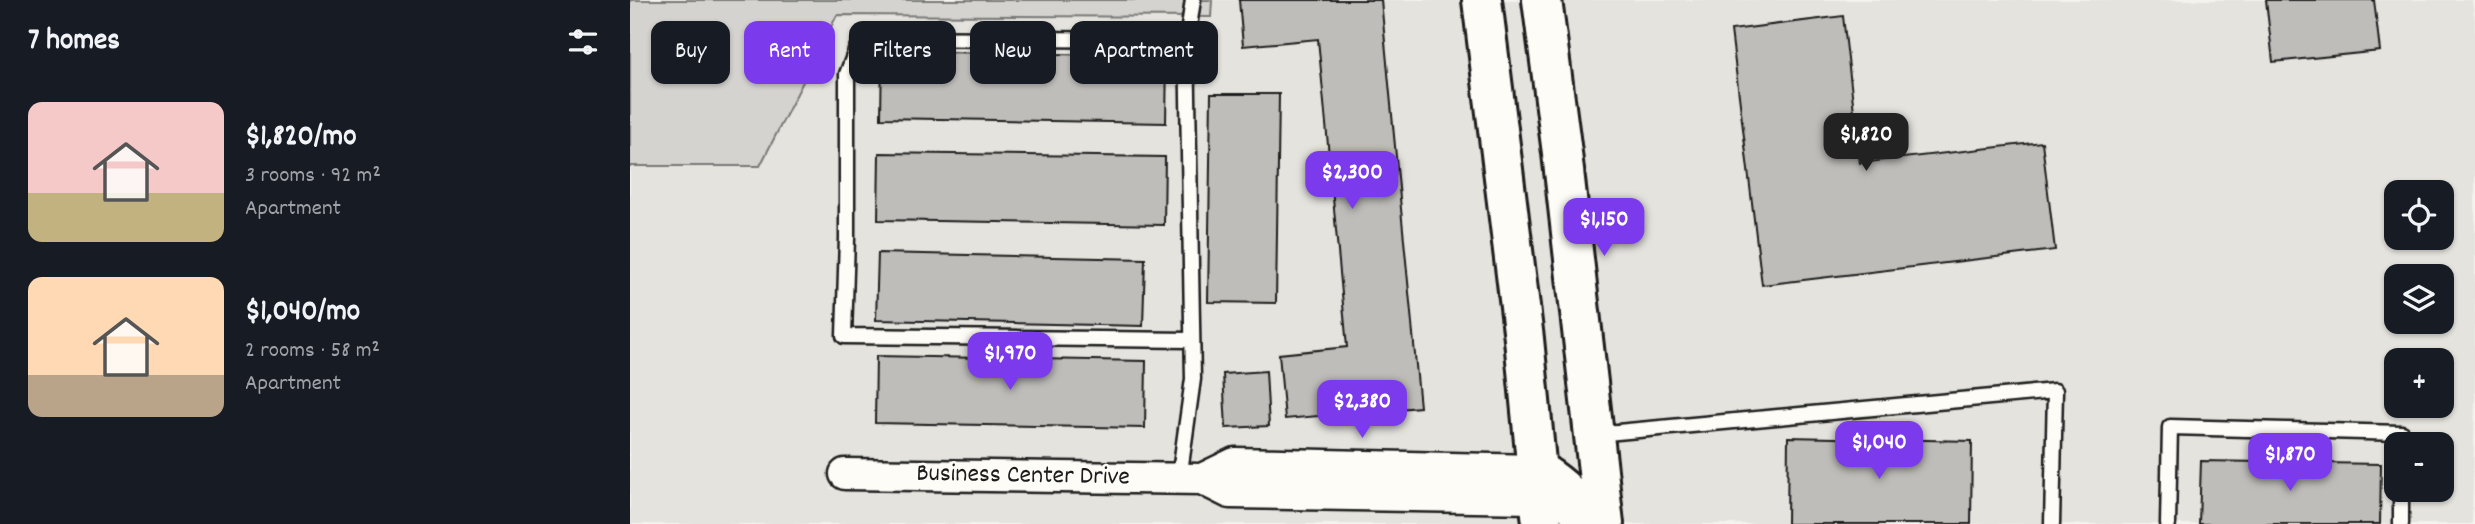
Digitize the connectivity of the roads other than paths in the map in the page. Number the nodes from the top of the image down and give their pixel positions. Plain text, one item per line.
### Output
1 (1193, 0) edge
2 (1482, 0) edge
3 (1542, 0) edge
4 (1190, 21) edge
5 (1070, 39) edge
6 (1188, 84) edge
7 (1192, 340) junction
8 (2384, 433) edge
9 (1595, 435) junction
10 (845, 474) dead end
11 (1191, 479) junction
12 (1539, 497) edge
13 (2401, 502) edge
14 (1582, 524) edge
15 (1604, 524) edge
16 (2052, 524) edge
17 (2168, 524) edge
18 (2401, 524) edge

1 - 4 lane
2 - 12 street
3 - 9 street
5 - 7 lane
6 - 7 lane
7 - 11 lane
8 - 17 lane
9 - 15 street
9 - 16 lane
10 - 11 street, Business Center Drive
11 - 12 street, Business Center Drive
12 - 14 street
13 - 18 lane

